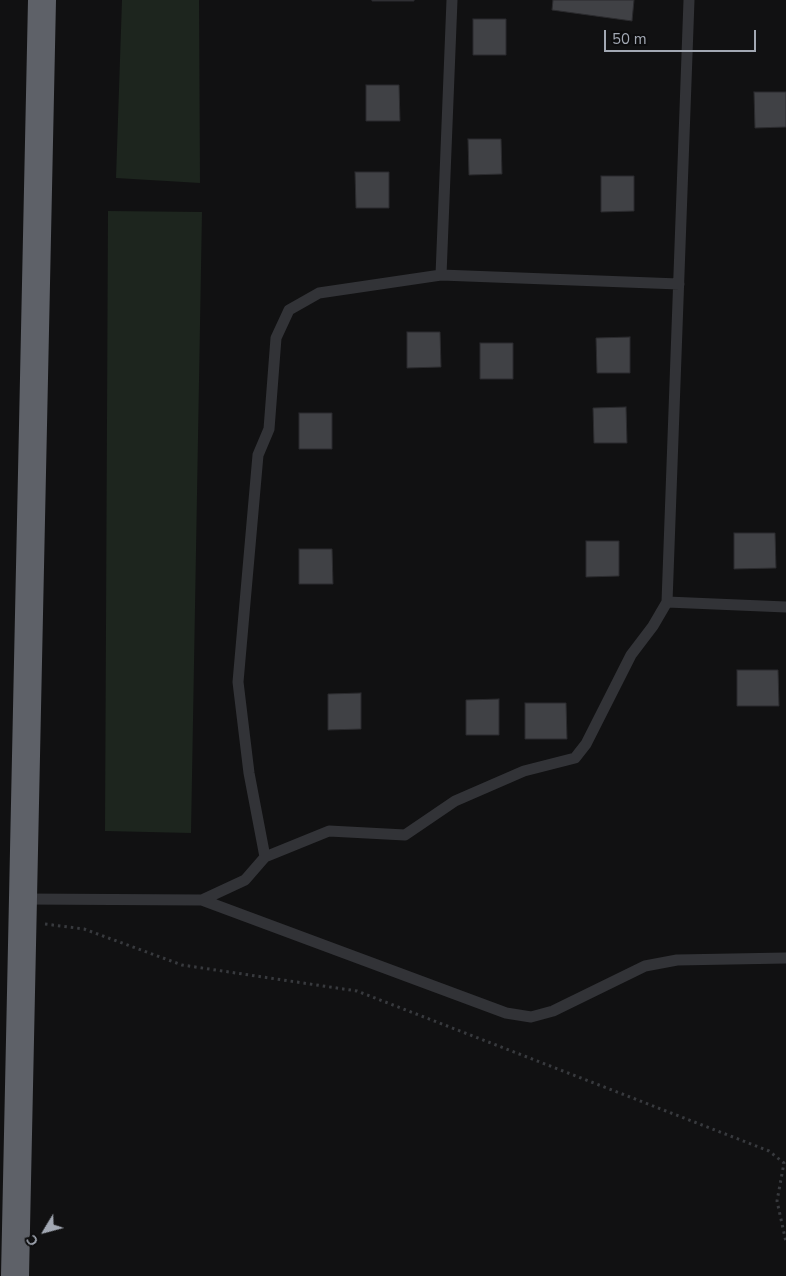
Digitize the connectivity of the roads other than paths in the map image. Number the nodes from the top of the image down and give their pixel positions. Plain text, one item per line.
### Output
1 (42, 0) edge
2 (452, 0) edge
3 (689, 0) edge
4 (441, 275) junction
5 (679, 284) junction
6 (667, 602) junction
7 (786, 607) edge
8 (265, 858) junction
9 (202, 900) junction
10 (23, 910) junction
11 (786, 958) edge
12 (15, 1276) edge

1 - 10 highway
2 - 4 lane
3 - 5 lane
4 - 5 lane
4 - 8 lane
5 - 6 lane
6 - 7 lane
6 - 8 lane
8 - 9 lane
9 - 10 lane
9 - 11 lane
10 - 12 highway

